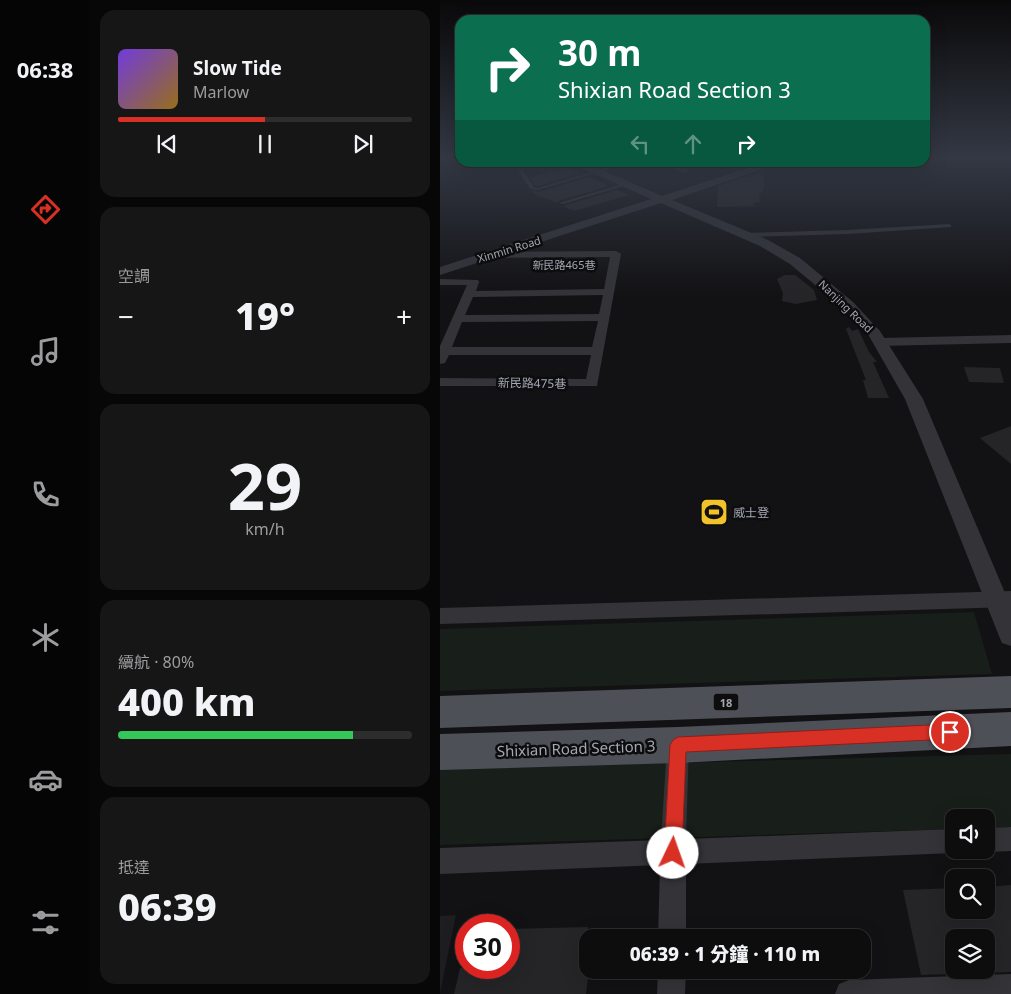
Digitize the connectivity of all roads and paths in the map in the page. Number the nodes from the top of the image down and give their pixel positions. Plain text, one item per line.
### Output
1 (632, 204) edge
2 (636, 204) edge
3 (675, 204) edge
4 (950, 226) dead end
5 (744, 234) junction
6 (491, 254) junction
7 (440, 259) edge
8 (615, 259) junction
9 (514, 264) dead end
10 (440, 271) edge
11 (440, 282) edge
12 (608, 292) junction
13 (468, 294) junction
14 (604, 317) junction
15 (458, 320) junction
16 (1011, 339) edge
17 (880, 342) junction
18 (598, 351) junction
19 (441, 354) edge
20 (440, 382) edge
21 (1004, 600) edge
22 (440, 616) edge
23 (1011, 636) edge
24 (1011, 692) edge
25 (440, 712) edge
26 (1011, 729) edge
27 (678, 745) junction
28 (440, 752) edge
29 (1011, 839) edge
30 (995, 840) edge
31 (945, 841) edge
32 (673, 853) junction
33 (440, 861) edge
34 (672, 929) edge
35 (672, 979) edge
36 (1011, 988) edge
37 (906, 993) edge
38 (671, 994) edge
39 (849, 994) edge

1 - 7 street, Xinmin Road
2 - 6 street, Xinmin Road
3 - 5 street, Nanjing Road
4 - 5 lane
5 - 17 street, Nanjing Road
6 - 8 street
6 - 10 street, Xinmin Road
8 - 9 street, 新民路465巷
8 - 12 street, 新民路475巷
11 - 13 street
12 - 13 street
12 - 14 street, 新民路475巷
13 - 15 street
14 - 15 street
14 - 18 street, 新民路475巷
15 - 19 street
16 - 17 street
17 - 21 street, Nanjing Road
18 - 19 street
18 - 20 street, 新民路475巷
21 - 22 street
21 - 23 street, Nanjing Road
24 - 25 main road, 18
26 - 27 main road, Shixian Road Section 3
27 - 28 main road, Shixian Road Section 3
27 - 32 street
29 - 30 street
31 - 32 street
32 - 33 street
32 - 34 street
35 - 38 street
36 - 37 street
37 - 39 street

